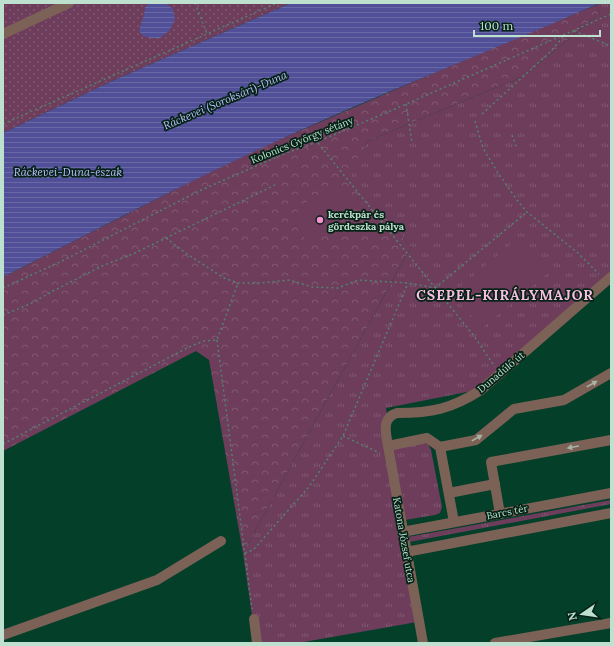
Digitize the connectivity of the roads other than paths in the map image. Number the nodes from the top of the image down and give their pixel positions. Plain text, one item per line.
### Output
1 (69, 3) edge
2 (3, 34) edge
3 (608, 280) edge
4 (611, 373) edge
5 (611, 440) edge
6 (387, 441) junction
7 (440, 447) junction
8 (495, 484) junction
9 (449, 493) junction
10 (611, 493) edge
11 (611, 513) edge
12 (500, 514) junction
13 (454, 522) junction
14 (402, 532) junction
15 (221, 540) dead end
16 (406, 552) junction
17 (254, 619) road end
18 (611, 623) edge
19 (3, 635) edge
20 (257, 643) edge
21 (423, 643) edge
22 (495, 643) edge

1 - 2 street
3 - 6 street, Dunadűlő út
7 -> 4 street
5 -> 8 street
6 - 7 street
6 - 14 street, Katona József utca
7 - 9 street
8 - 9 street
8 - 12 street
9 - 13 street
10 - 12 street, Barcs tér
11 - 16 street, Barcs tér
12 - 13 street, Barcs tér
13 - 14 street, Barcs tér
14 - 16 street, Katona József utca
15 - 19 street
16 - 21 street, Katona József utca
17 - 20 street
18 - 22 street

